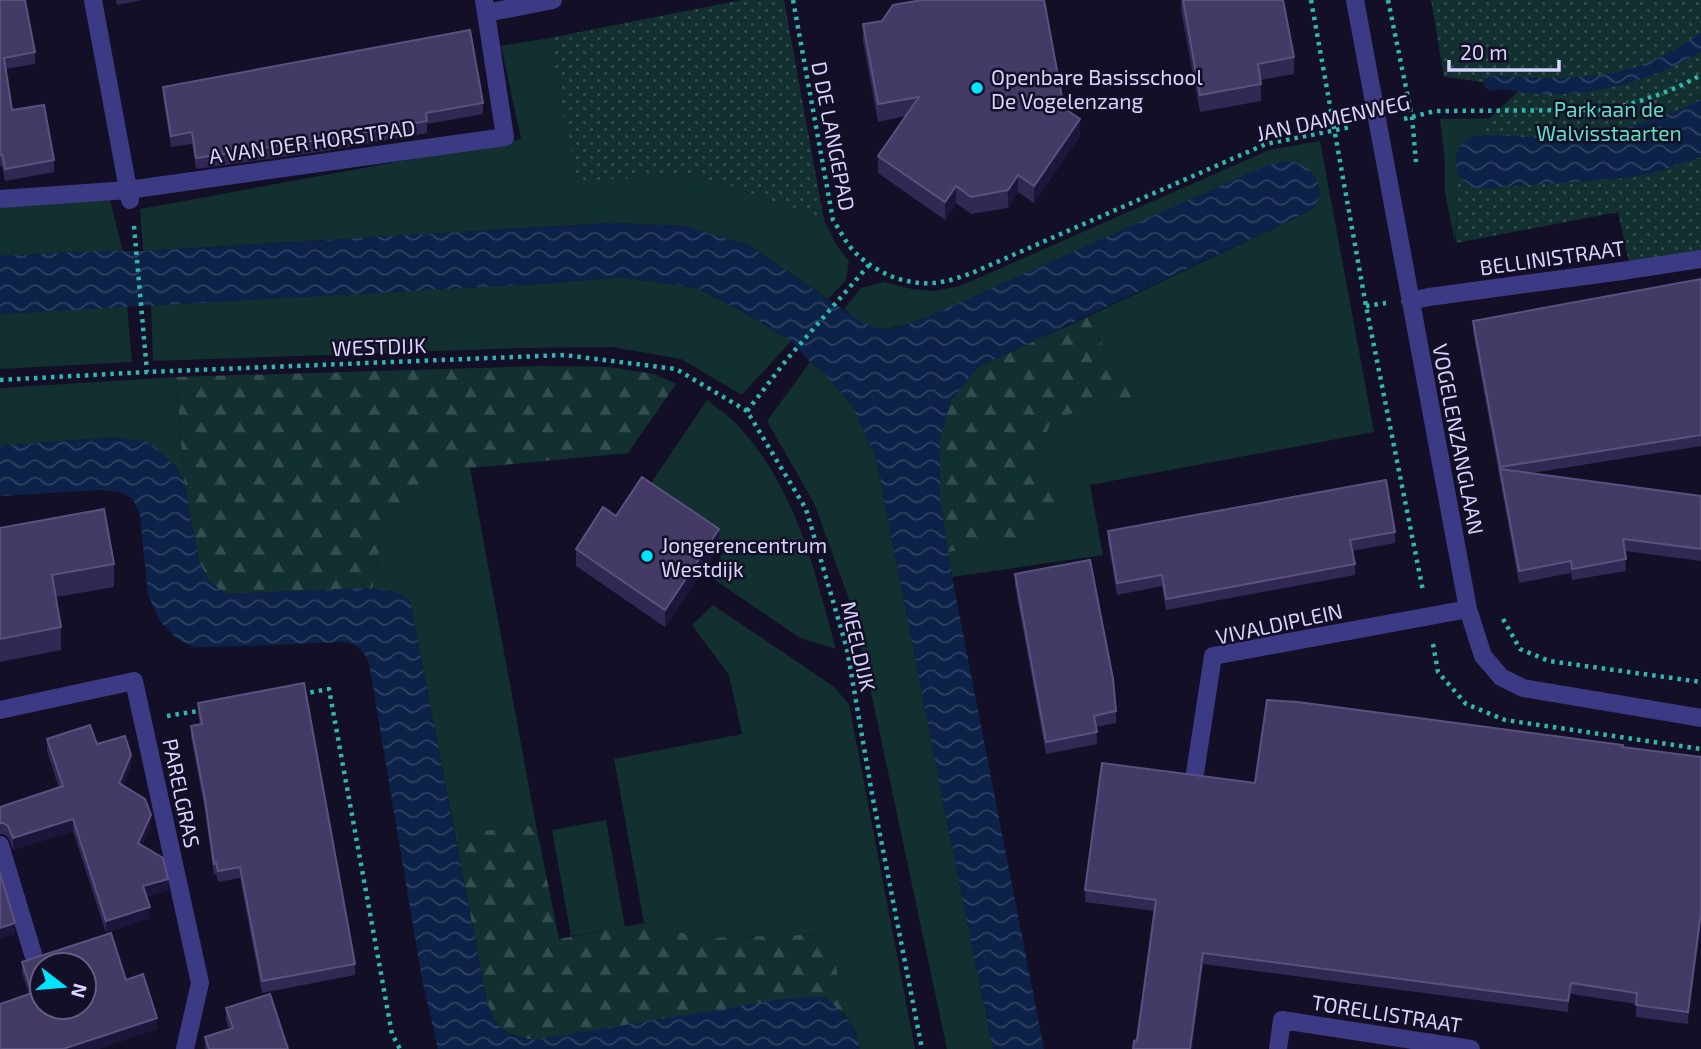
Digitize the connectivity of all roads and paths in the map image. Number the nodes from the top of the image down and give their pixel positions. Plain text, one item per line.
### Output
1 (93, 0) edge
2 (553, 0) edge
3 (793, 0) edge
4 (1355, 0) edge
5 (1388, 0) edge
6 (485, 6) edge
7 (1701, 75) edge
8 (1412, 117) junction
9 (1377, 124) junction
10 (1417, 173) dead end
11 (129, 195) junction
12 (0, 199) edge
13 (136, 239) dead end
14 (1701, 259) edge
15 (869, 265) junction
16 (1410, 301) junction
17 (147, 372) junction
18 (0, 380) edge
19 (747, 411) junction
20 (1468, 609) junction
21 (1502, 618) dead end
22 (1701, 682) edge
23 (302, 694) edge
24 (209, 709) edge
25 (0, 710) edge
26 (1701, 718) edge
27 (142, 720) junction
28 (1195, 773) edge
29 (0, 845) edge
30 (32, 951) edge
31 (185, 1049) edge
32 (400, 1049) edge
33 (922, 1049) edge
34 (1278, 1049) edge
35 (1471, 1049) edge

1 - 11 street
2 - 6 street
3 - 15 path, D DE LANGEPAD
4 - 9 street, VOGELENZANGLAAN
5 - 8 path
6 - 11 street, A VAN DER HORSTPAD
7 - 8 path, JAN DAMENWEG
8 - 9 path, JAN DAMENWEG
8 - 10 path
9 - 15 path, JAN DAMENWEG
9 - 16 street, VOGELENZANGLAAN
11 - 12 street, A VAN DER HORSTPAD
13 - 17 path
14 - 16 street, BELLINISTRAAT
15 - 19 path
16 - 20 street, VOGELENZANGLAAN
17 - 18 path, WESTDIJK
17 - 19 path, WESTDIJK
19 - 33 path, MEELDIJK
20 - 26 street, VOGELENZANGLAAN
20 - 28 street, VIVALDIPLEIN
21 - 22 path
23 - 32 path
24 - 27 path
25 - 27 street, PARELGRAS
27 - 31 street, PARELGRAS
29 - 30 street
34 - 35 street, TORELLISTRAAT

